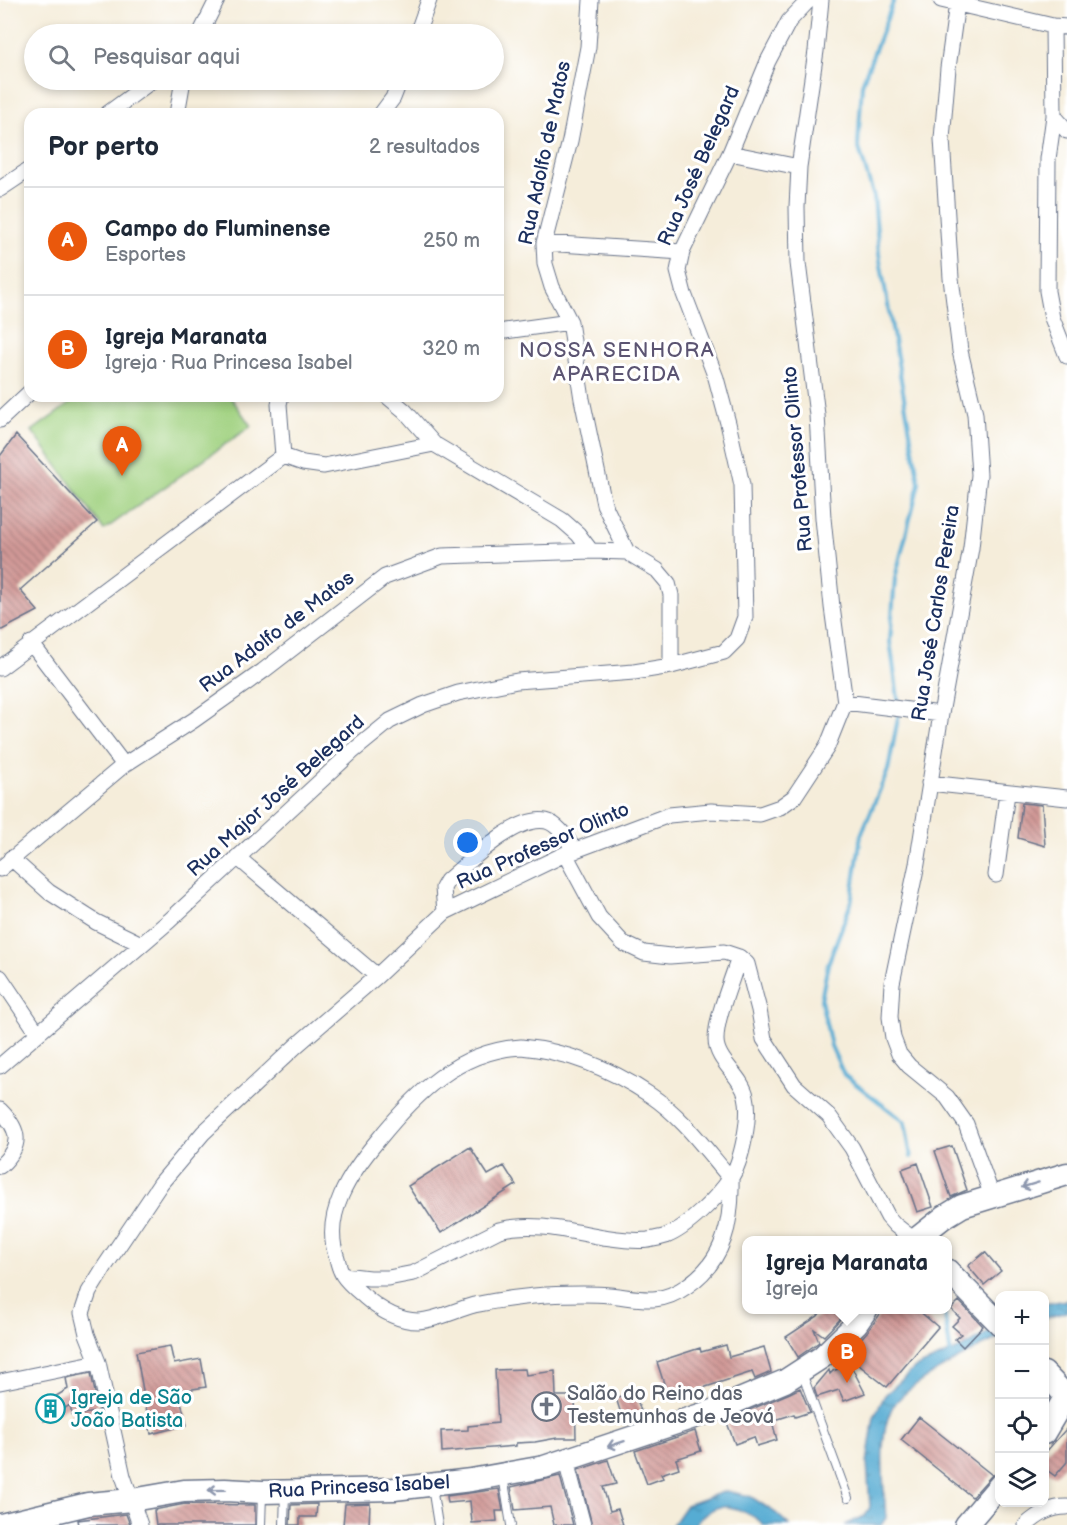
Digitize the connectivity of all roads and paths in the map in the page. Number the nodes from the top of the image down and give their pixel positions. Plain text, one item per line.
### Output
1 (217, 0) edge
2 (429, 0) edge
3 (591, 0) edge
4 (808, 0) edge
5 (821, 0) edge
6 (941, 0) edge
7 (957, 3) junction
8 (205, 24) edge
9 (421, 24) edge
10 (1060, 27) edge
11 (139, 90) edge
12 (181, 90) edge
13 (396, 90) edge
14 (115, 108) edge
15 (178, 108) edge
16 (386, 108) edge
17 (1054, 116) junction
18 (1067, 131) edge
19 (730, 153) junction
20 (799, 167) junction
21 (24, 173) edge
22 (0, 189) edge
23 (544, 243) junction
24 (682, 252) junction
25 (570, 322) junction
26 (505, 331) dead end
27 (1067, 356) edge
28 (24, 398) edge
29 (280, 402) edge
30 (394, 402) edge
31 (0, 420) edge
32 (434, 444) junction
33 (283, 456) junction
34 (591, 551) junction
35 (627, 552) junction
36 (31, 643) junction
37 (670, 666) junction
38 (0, 668) edge
39 (845, 702) junction
40 (941, 714) junction
41 (124, 765) junction
42 (929, 783) junction
43 (1007, 793) junction
44 (1067, 798) edge
45 (570, 853) junction
46 (237, 857) junction
47 (6, 864) edge
48 (996, 875) dead end
49 (445, 912) junction
50 (141, 944) junction
51 (739, 957) junction
52 (0, 976) edge
53 (377, 976) junction
54 (37, 1032) junction
55 (0, 1066) edge
56 (0, 1110) edge
57 (0, 1166) edge
58 (1067, 1174) edge
59 (731, 1179) junction
60 (992, 1196) junction
61 (962, 1206) junction
62 (910, 1236) edge
63 (920, 1236) edge
64 (935, 1236) edge
65 (343, 1275) junction
66 (952, 1275) edge
67 (863, 1314) edge
68 (994, 1318) edge
69 (98, 1362) junction
70 (801, 1372) junction
71 (1049, 1378) edge
72 (0, 1382) edge
73 (1066, 1397) edge
74 (1067, 1420) edge
75 (1049, 1425) edge
76 (1049, 1430) edge
77 (566, 1461) junction
78 (502, 1474) junction
79 (432, 1486) junction
80 (995, 1490) edge
81 (262, 1492) junction
82 (285, 1492) junction
83 (848, 1498) dead end
84 (132, 1500) junction
85 (1067, 1507) edge
86 (1, 1525) edge
87 (140, 1525) edge
88 (261, 1525) edge
89 (284, 1525) edge
90 (438, 1525) edge
91 (510, 1525) edge
92 (583, 1525) edge
93 (966, 1525) edge
94 (1026, 1525) edge

1 - 8 street
2 - 9 street
3 - 23 street, Rua Adolfo de Matos
4 - 19 street, Rua José Belegard
5 - 20 street, Rua Professor Olinto
6 - 7 street
7 - 10 street
7 - 40 street, Rua José Carlos Pereira
10 - 17 street
11 - 14 street
12 - 15 street
13 - 16 street
17 - 18 street
17 - 27 street
19 - 20 street
19 - 24 street, Rua José Belegard
20 - 39 street, Rua Professor Olinto
21 - 22 street
23 - 24 street
23 - 25 street, Rua Adolfo de Matos
24 - 37 street, Rua José Belegard
25 - 26 street
25 - 35 street, Rua Adolfo de Matos
28 - 31 street
29 - 33 street
30 - 32 street
32 - 33 street
32 - 34 street
33 - 36 street
34 - 35 street, Rua Adolfo de Matos
34 - 41 street, Rua Adolfo de Matos
35 - 37 street, Rua Adolfo de Matos
36 - 38 street
36 - 41 street
37 - 46 street, Rua Major José Belegard
39 - 40 street
39 - 45 street, Rua Professor Olinto
40 - 42 street, Rua José Carlos Pereira
41 - 47 street, Rua Adolfo de Matos
42 - 43 street
42 - 60 street, Rua José Carlos Pereira
43 - 44 street
43 - 48 street
45 - 49 street, Rua Professor Olinto
45 - 49 street
45 - 51 street
46 - 50 street, Rua Major José Belegard
46 - 53 street
47 - 50 street
49 - 53 street, Rua Professor Olinto
50 - 54 street, Rua Major José Belegard
51 - 59 street
51 - 62 street
52 - 54 street
53 - 69 street, Rua Professor Olinto
54 - 55 street, Rua Major José Belegard
56 - 57 street
58 -> 60 main road
59 - 65 street
59 - 65 street
59 - 65 street
60 - 61 main road
61 - 63 main road
61 - 64 main road
66 - 68 main road
67 - 70 main road, Rua Princesa Isabel
69 - 72 street
69 - 84 street, Rua Professor Olinto
70 -> 77 main road, Rua Princesa Isabel
70 - 83 lane
71 - 73 main road
73 - 75 main road
74 - 76 main road
77 - 78 main road, Rua Princesa Isabel
77 - 92 street
78 - 79 main road, Rua Princesa Isabel
78 - 91 lane
79 - 82 main road, Rua Princesa Isabel
79 - 90 lane
80 - 93 main road
81 - 82 main road, Rua Princesa Isabel
81 -> 84 main road, Rua Princesa Isabel
81 - 88 lane
82 - 89 lane
84 - 86 main road, Rua Princesa Isabel
84 - 87 street, Rua Professor Olinto
85 - 94 street

